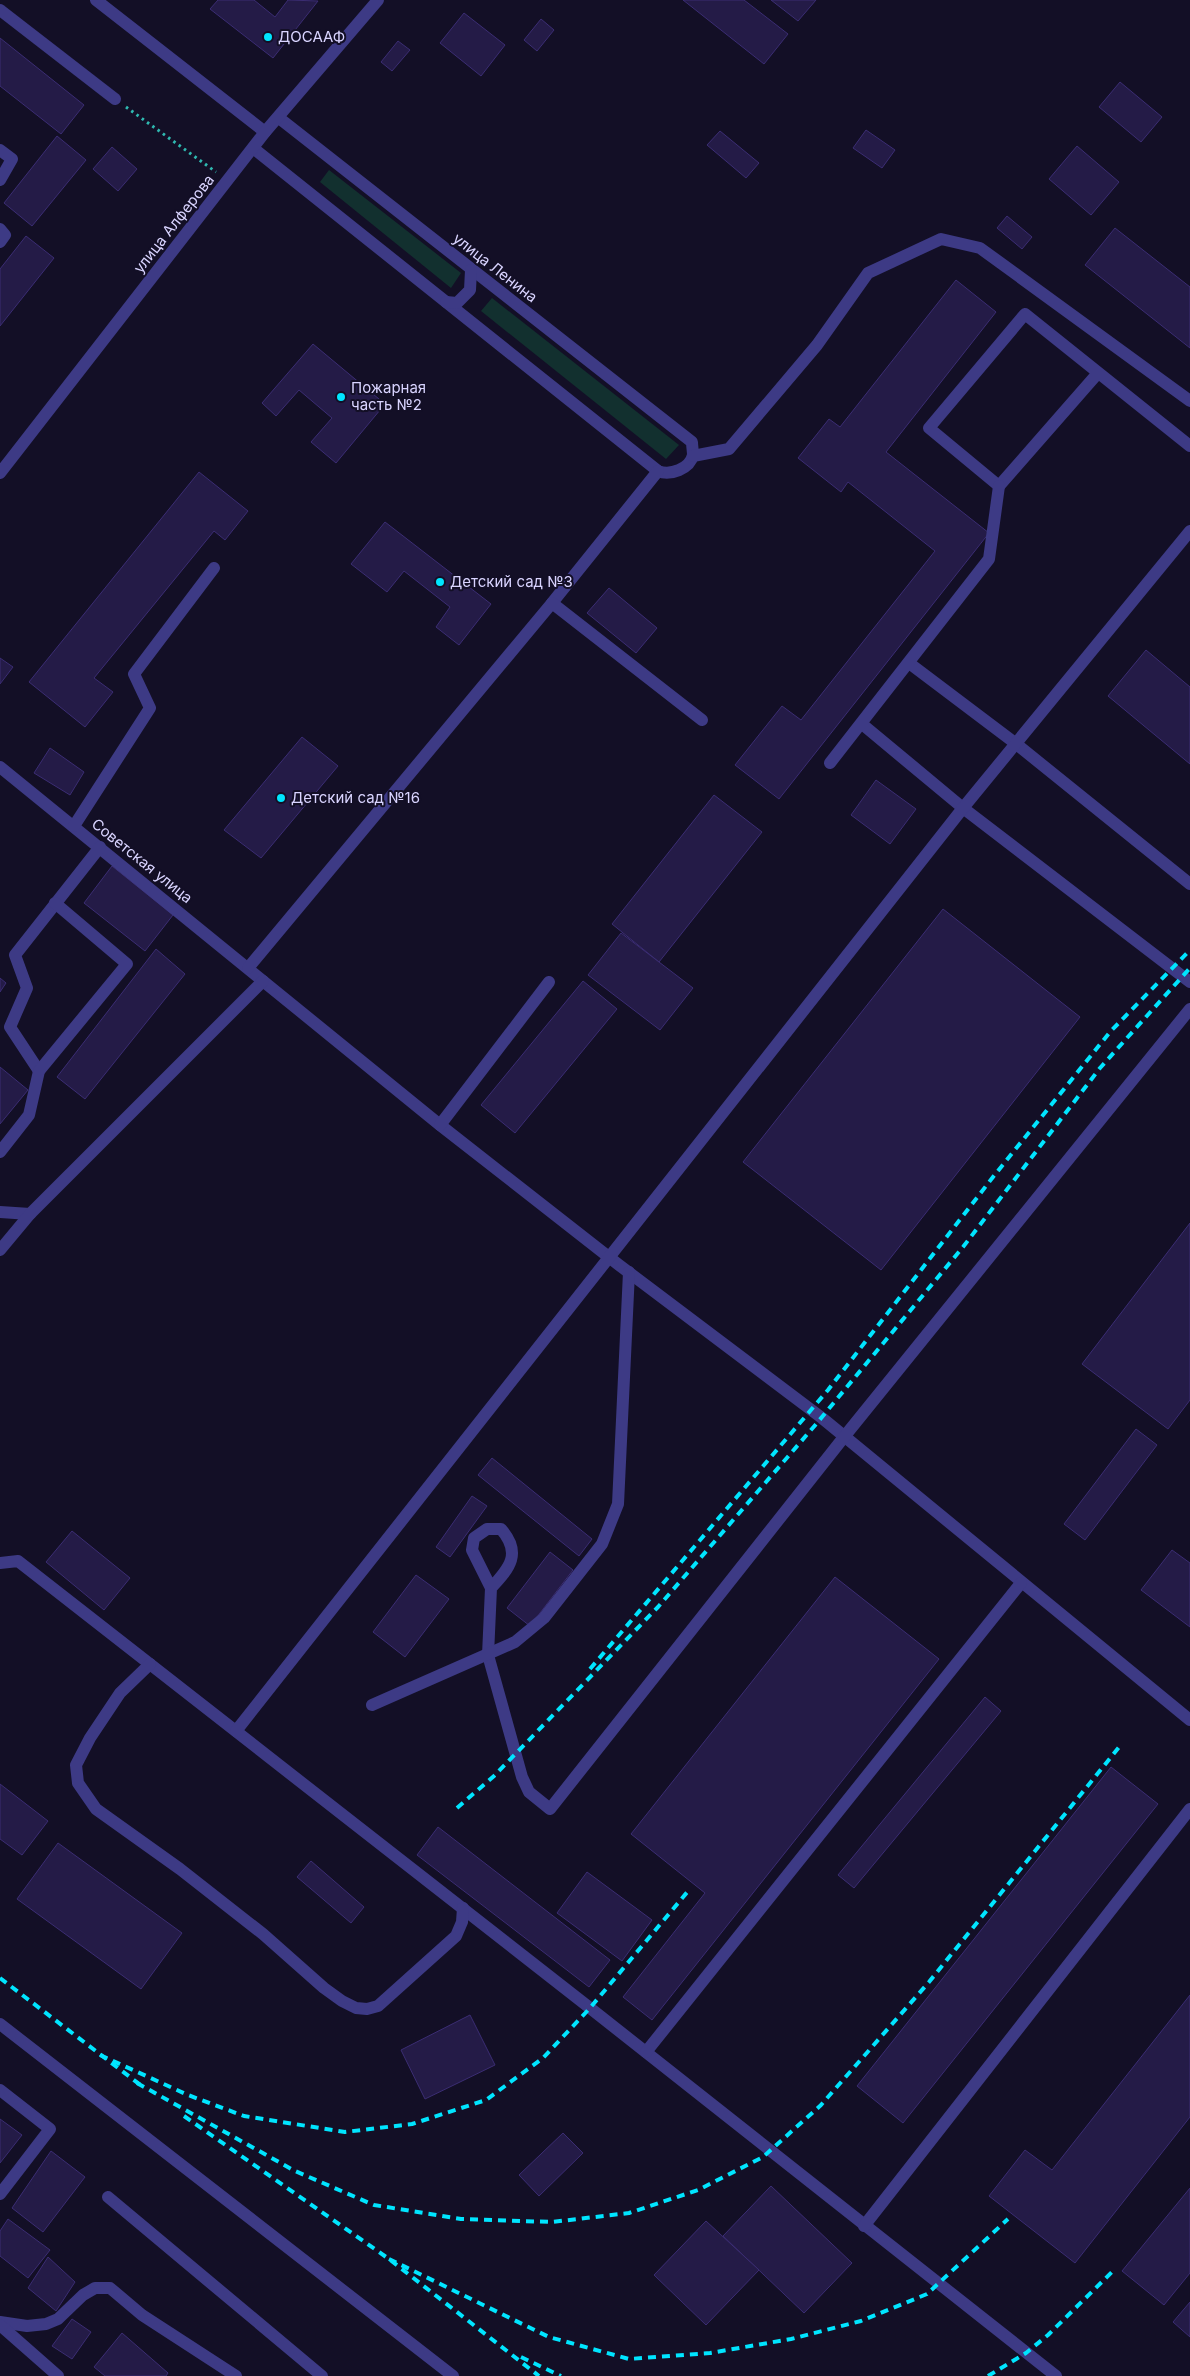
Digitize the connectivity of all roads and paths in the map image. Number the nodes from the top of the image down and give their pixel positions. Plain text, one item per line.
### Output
1 (96, 0) edge
2 (378, 0) edge
3 (0, 10) edge
4 (115, 99) joint
5 (279, 118) junction
6 (265, 132) junction
7 (253, 148) junction
8 (0, 150) edge
9 (0, 180) edge
10 (229, 181) junction
11 (0, 229) edge
12 (0, 242) edge
13 (470, 270) junction
14 (446, 302) junction
15 (1098, 373) junction
16 (1190, 401) edge
17 (1190, 446) edge
18 (693, 456) junction
19 (658, 471) junction
20 (0, 473) edge
21 (999, 486) junction
22 (1190, 531) edge
23 (214, 568) dead end
24 (552, 603) junction
25 (910, 663) junction
26 (702, 720) dead end
27 (862, 724) junction
28 (1015, 743) junction
29 (830, 763) dead end
30 (0, 767) edge
31 (963, 808) junction
32 (74, 826) junction
33 (100, 847) junction
34 (1190, 884) edge
35 (55, 903) junction
36 (248, 968) junction
37 (263, 981) junction
38 (548, 982) dead end
39 (1190, 982) edge
40 (1190, 1009) edge
41 (5, 1029) edge
42 (39, 1071) junction
43 (440, 1125) junction
44 (0, 1152) edge
45 (0, 1212) edge
46 (30, 1214) junction
47 (0, 1250) edge
48 (609, 1256) junction
49 (629, 1272) junction
50 (844, 1437) junction
51 (0, 1563) edge
52 (1022, 1583) junction
53 (491, 1588) dead end
54 (488, 1655) junction
55 (150, 1664) junction
56 (372, 1705) dead end
57 (1190, 1720) edge
58 (236, 1731) junction
59 (1190, 1809) edge
60 (463, 1908) junction
61 (0, 2024) edge
62 (646, 2052) junction
63 (0, 2090) edge
64 (0, 2194) edge
65 (108, 2197) dead end
66 (864, 2226) junction
67 (0, 2324) edge
68 (58, 2376) edge
69 (236, 2376) edge
70 (322, 2376) edge
71 (453, 2376) edge
72 (1056, 2376) edge

1 - 6 street
2 - 5 street, улица Алферова
3 - 4 street
4 - 10 path
5 - 6 street, улица Алферова
5 - 13 street, улица Ленина
6 - 7 street, улица Алферова
7 - 10 street, улица Алферова
7 - 14 street
8 - 9 street
10 - 20 street, улица Алферова
11 - 12 street
13 - 14 street
13 - 18 street, улица Ленина
14 - 19 street
15 - 17 street
15 - 21 street
15 - 21 street
16 - 18 street
18 - 19 street
19 - 24 street
21 - 25 street
22 - 28 street
23 - 32 street
24 - 26 street
24 - 36 street
25 - 27 street
25 - 28 street
27 - 29 street
27 - 31 street
28 - 31 street
28 - 34 street
30 - 32 street, Советская улица
31 - 39 street
31 - 48 street
32 - 33 street, Советская улица
33 - 35 street
33 - 36 street, Советская улица
35 - 41 street
35 - 42 street
36 - 37 street, Советская улица
37 - 43 street, Советская улица
37 - 46 street
38 - 43 street
40 - 50 street
41 - 42 street
42 - 44 street
43 - 48 street, Советская улица
45 - 46 street
46 - 47 street
48 - 49 street, Советская улица
48 - 58 street
49 - 50 street, Советская улица
49 - 54 street
50 - 52 street, Советская улица
50 - 54 street
51 - 55 street
52 - 57 street, Советская улица
52 - 62 street
53 - 54 street
54 - 56 street
55 - 58 street
55 - 60 street
58 - 60 street
59 - 66 street
60 - 62 street
61 - 71 street
62 - 66 street
63 - 64 street
65 - 70 street
66 - 72 street
67 - 68 street
67 - 69 street

